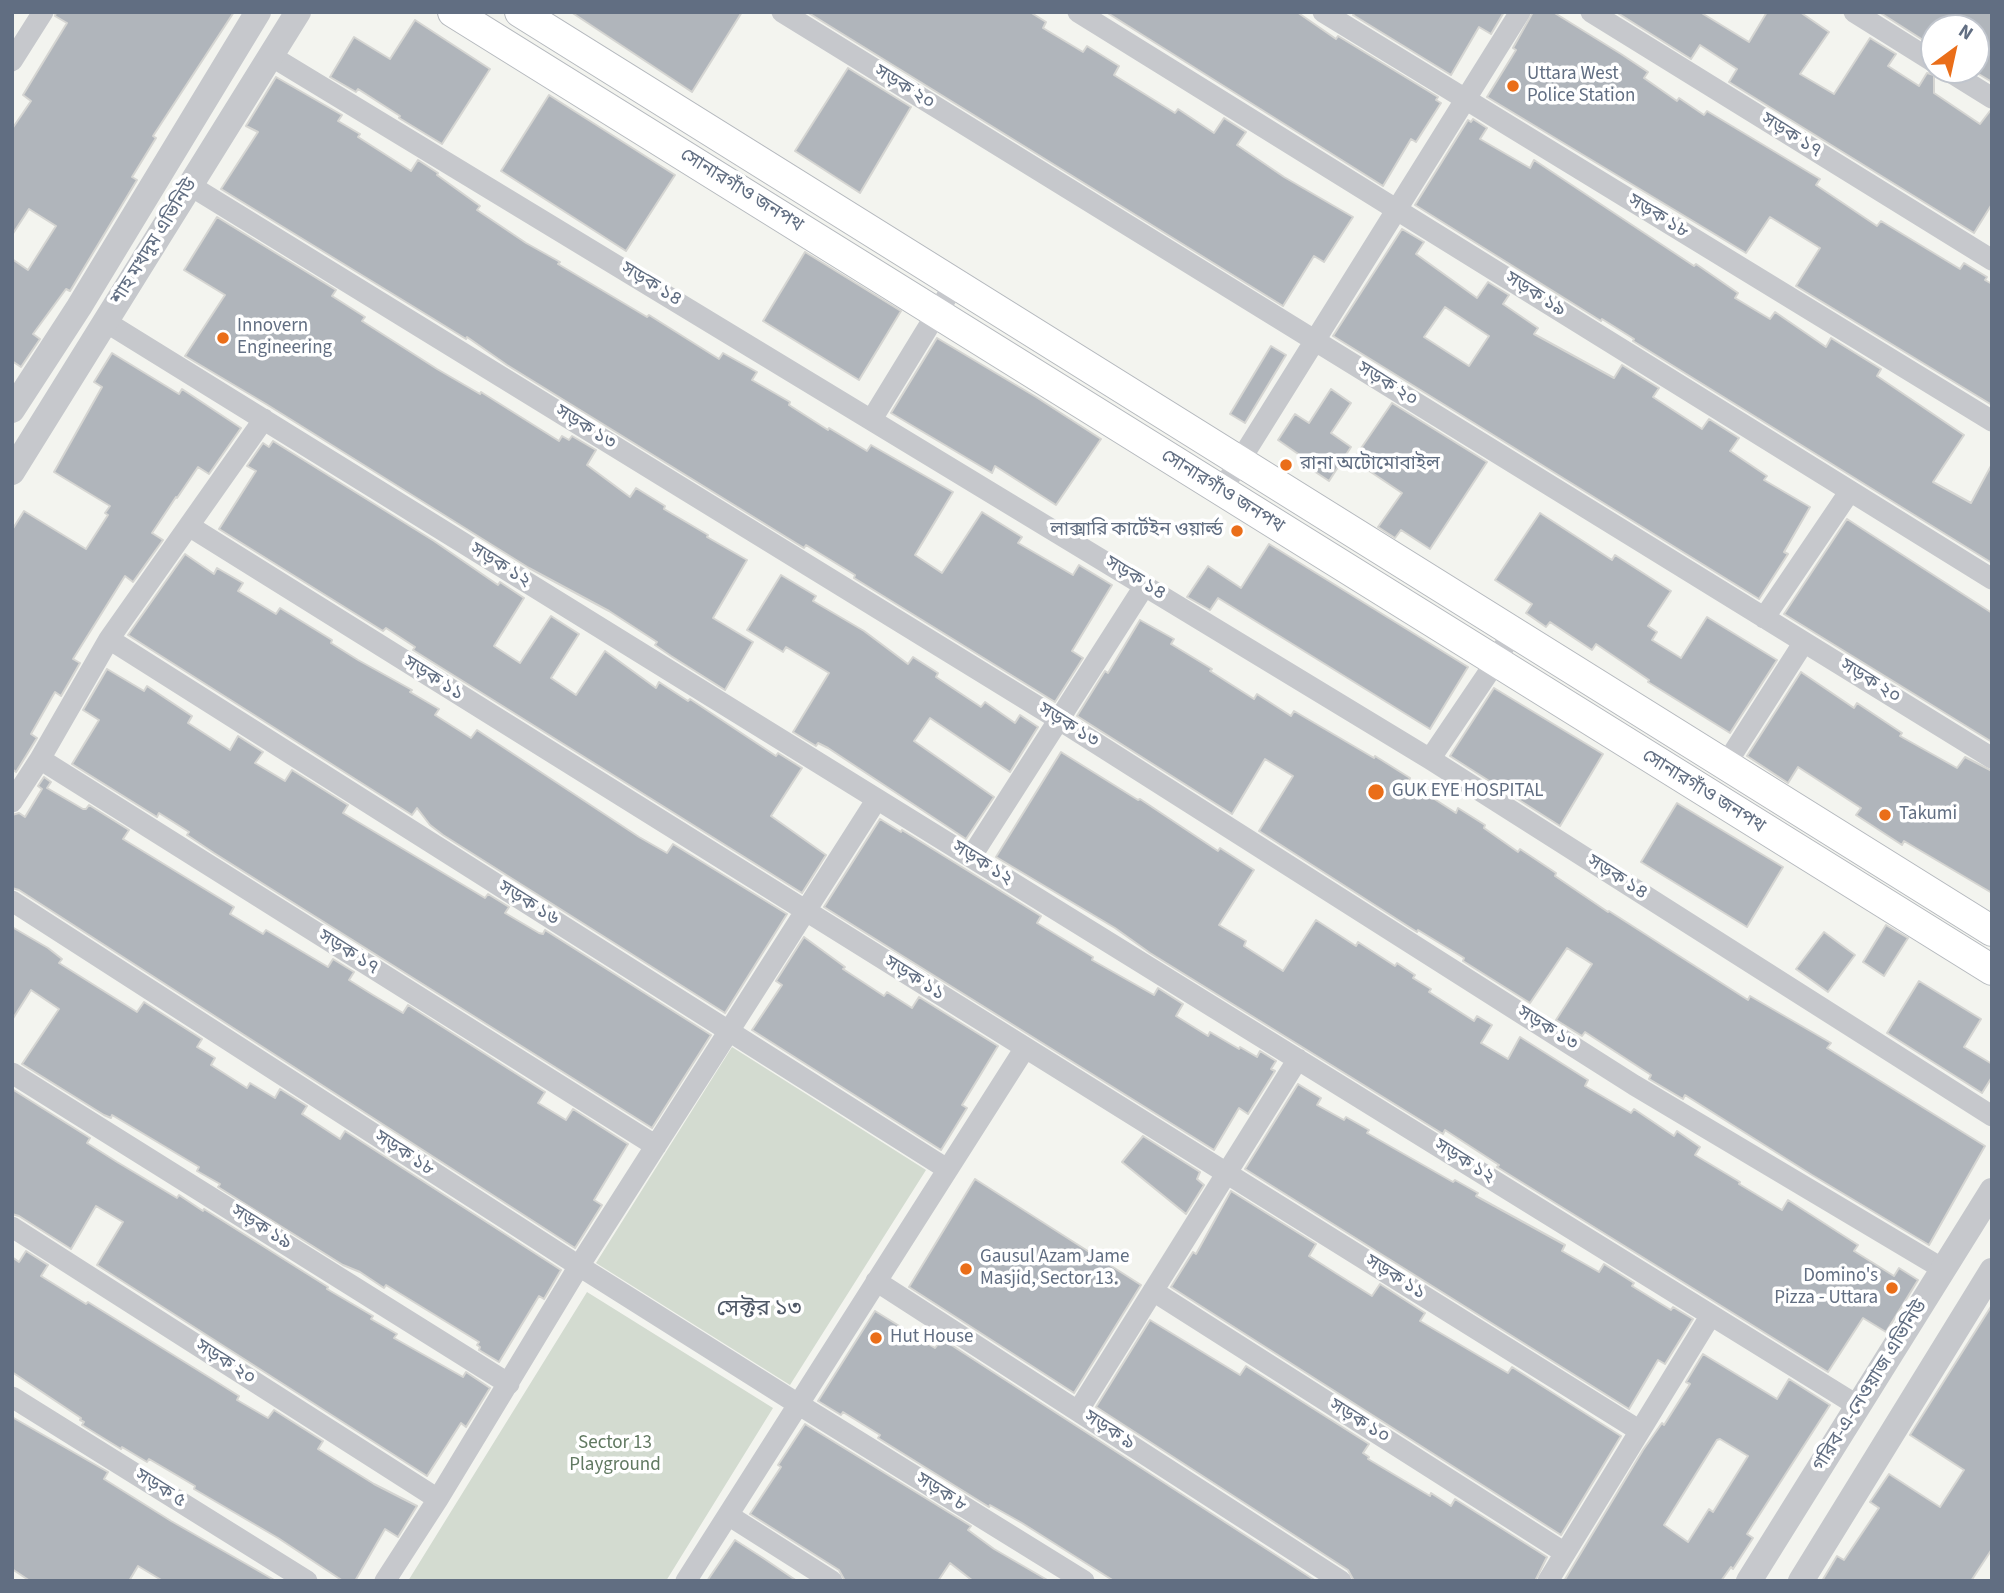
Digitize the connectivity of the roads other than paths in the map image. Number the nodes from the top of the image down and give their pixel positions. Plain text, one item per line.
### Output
1 (43, 12) edge
2 (258, 12) edge
3 (298, 12) edge
4 (453, 12) edge
5 (520, 12) edge
6 (782, 12) edge
7 (1078, 12) edge
8 (1323, 12) edge
9 (1520, 12) edge
10 (1591, 12) edge
11 (1854, 12) edge
12 (1920, 53) edge
13 (271, 56) junction
14 (12, 61) edge
15 (605, 66) junction
16 (1970, 84) edge
17 (587, 96) junction
18 (1992, 98) edge
19 (1466, 100) junction
20 (191, 186) junction
21 (1398, 211) junction
22 (128, 227) junction
23 (155, 244) junction
24 (1992, 260) edge
25 (954, 285) junction
26 (937, 313) junction
27 (106, 322) junction
28 (1316, 342) junction
29 (12, 410) edge
30 (264, 419) junction
31 (872, 419) junction
32 (1992, 421) edge
33 (1240, 461) junction
34 (12, 472) edge
35 (1221, 491) junction
36 (1850, 491) junction
37 (189, 526) junction
38 (1992, 579) edge
39 (1145, 585) junction
40 (1764, 618) junction
41 (1512, 632) junction
42 (108, 639) junction
43 (1804, 642) junction
44 (1495, 663) junction
45 (1058, 719) junction
46 (1992, 758) edge
47 (40, 759) junction
48 (1430, 759) junction
49 (1726, 764) junction
50 (877, 799) junction
51 (12, 802) edge
52 (971, 857) junction
53 (12, 901) edge
54 (806, 911) junction
55 (1992, 932) edge
56 (1992, 970) edge
57 (729, 1031) junction
58 (1025, 1048) junction
59 (1298, 1059) junction
60 (12, 1073) edge
61 (1992, 1116) edge
62 (656, 1146) junction
63 (947, 1169) junction
64 (1226, 1173) junction
65 (1992, 1191) edge
66 (12, 1227) edge
67 (579, 1266) junction
68 (1943, 1269) junction
69 (1992, 1271) edge
70 (876, 1281) junction
71 (1153, 1291) junction
72 (1711, 1315) junction
73 (509, 1384) junction
74 (12, 1397) edge
75 (798, 1405) junction
76 (1858, 1406) junction
77 (1078, 1411) junction
78 (1640, 1431) junction
79 (438, 1499) junction
80 (728, 1515) junction
81 (1565, 1553) junction
82 (307, 1581) edge
83 (385, 1581) edge
84 (686, 1581) edge
85 (832, 1581) edge
86 (1084, 1581) edge
87 (1341, 1581) edge
88 (1548, 1581) edge
89 (1749, 1581) edge
90 (1801, 1581) edge

1 - 14 street
2 - 22 street, শাহ মখদুম এভিনিউ
3 - 13 street, শাহ মখদুম এভিনিউ
4 - 17 main road, সোনারগাঁও জনপথ
5 - 15 main road, সোনারগাঁও জনপথ
6 - 28 street, সড়ক ২০
7 - 21 street, সড়ক ১৯
8 - 19 street, সড়ক ১৮
9 - 19 street
10 - 24 street, সড়ক ১৭
11 - 12 street
13 - 20 street, শাহ মখদুম এভিনিউ
13 - 31 street, সড়ক ১৪
15 - 17 main road
15 - 25 main road, সোনারগাঁও জনপথ
16 - 18 street
17 - 26 main road, সোনারগাঁও জনপথ
19 - 21 street
19 - 32 street, সড়ক ১৮
20 - 23 street, শাহ মখদুম এভিনিউ
20 - 45 street, সড়ক ১৩
21 - 28 street
21 - 36 street, সড়ক ১৯
22 - 23 street
22 - 29 street, শাহ মখদুম এভিনিউ
23 - 27 street, শাহ মখদুম এভিনিউ
25 - 26 street
25 - 33 main road, সোনারগাঁও জনপথ
26 - 31 street
26 - 35 main road, সোনারগাঁও জনপথ
27 - 30 street, সড়ক ১২
27 - 34 street, শাহ মখদুম এভিনিউ
28 - 33 street
28 - 40 street, সড়ক ২০
30 - 37 street
30 - 50 street, সড়ক ১২
31 - 39 street, সড়ক ১৪
33 - 35 street
33 - 41 main road, সোনারগাঁও জনপথ
35 - 44 main road, সোনারগাঁও জনপথ
36 - 38 street, সড়ক ১৯
36 - 40 street
37 - 42 street
37 - 54 street, সড়ক ১১
39 - 45 street
39 - 48 street, সড়ক ১৪
40 - 43 street, সড়ক ২০
41 - 44 street
41 - 49 main road, সোনারগাঁও জনপথ
42 - 47 street
42 - 57 street, সড়ক ১৬
43 - 46 street, সড়ক ২০
43 - 49 street
44 - 48 street
44 - 56 main road, সোনারগাঁও জনপথ
45 - 52 street
45 - 68 street, সড়ক ১৩
47 - 51 street
47 - 62 street, সড়ক ১৭
48 - 61 street, সড়ক ১৪
49 - 55 main road, সোনারগাঁও জনপথ
50 - 52 street, সড়ক ১২
50 - 54 street
52 - 59 street, সড়ক ১২
53 - 67 street, সড়ক ১৮
54 - 57 street
54 - 58 street, সড়ক ১১
57 - 62 street
57 - 63 street, সড়ক ১৬
58 - 63 street
58 - 64 street, সড়ক ১১
59 - 64 street
59 - 72 street, সড়ক ১২
60 - 73 street, সড়ক ১৯
62 - 67 street
63 - 70 street
64 - 71 street
64 - 78 street, সড়ক ১১
65 - 68 street, গরিব-এ-নেওয়াজ এভিনিউ
66 - 79 street, সড়ক ২০
67 - 73 street
67 - 75 street, সড়ক ১৮
68 - 76 street, গরিব-এ-নেওয়াজ এভিনিউ
69 - 90 street
70 - 75 street
70 - 77 street, সড়ক ৯
71 - 77 street
71 - 81 street, সড়ক ১০
72 - 76 street, সড়ক ১২
72 - 78 street
73 - 79 street
74 - 82 street, সড়ক ৫
75 - 80 street
75 - 86 street, সড়ক ৮
76 - 89 street, গরিব-এ-নেওয়াজ এভিনিউ
77 - 87 street, সড়ক ৯
78 - 81 street
79 - 83 street
80 - 84 street
80 - 85 street
81 - 88 street

